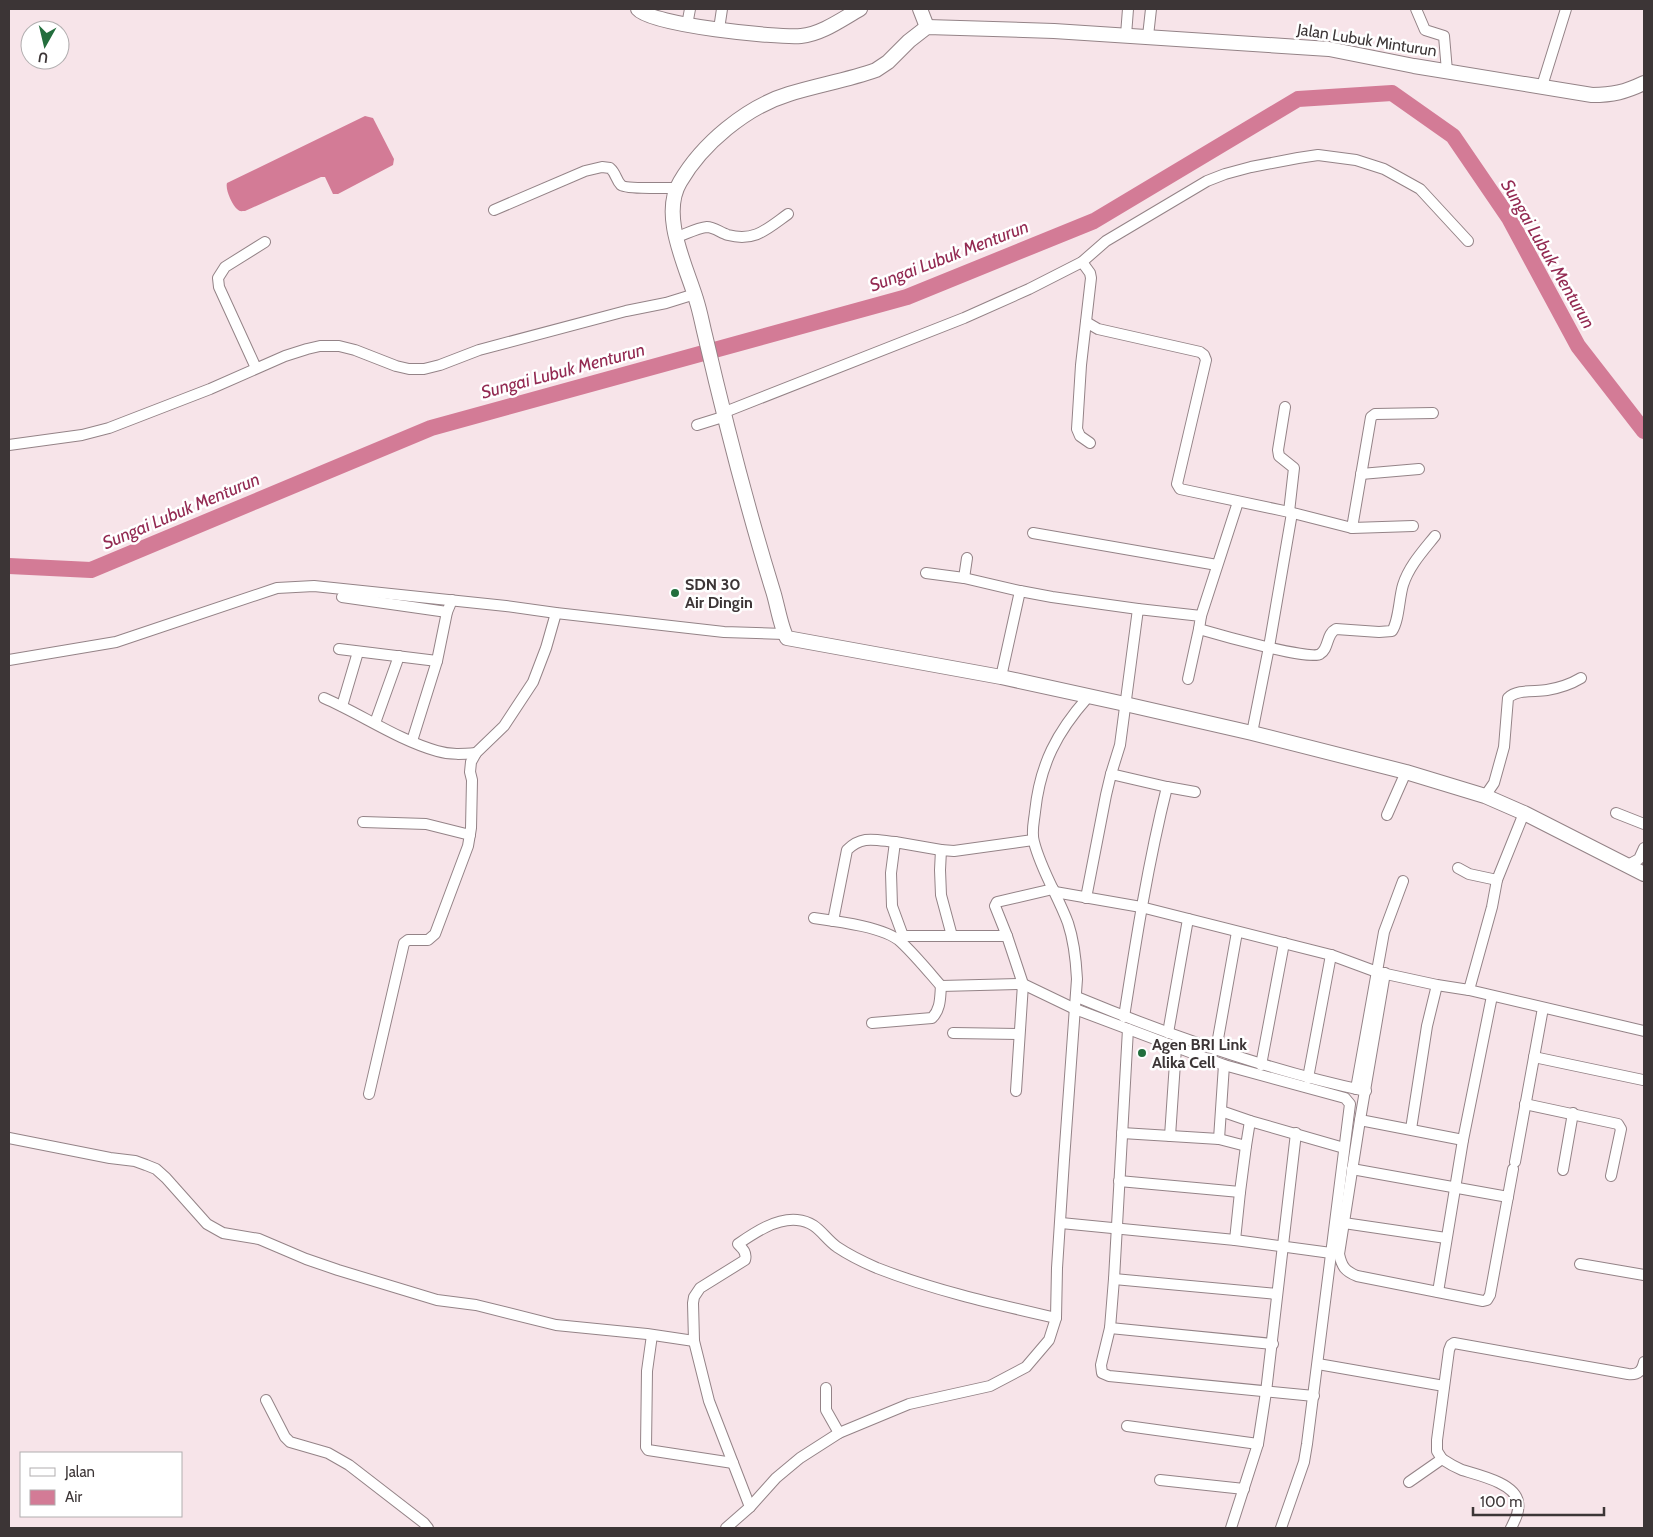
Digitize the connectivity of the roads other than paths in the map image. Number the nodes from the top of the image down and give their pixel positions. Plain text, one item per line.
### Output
1 (638, 9) edge
2 (690, 9) edge
3 (722, 9) edge
4 (860, 9) edge
5 (920, 9) edge
6 (1128, 9) edge
7 (1151, 9) edge
8 (1416, 9) edge
9 (1566, 9) edge
10 (687, 25) junction
11 (927, 28) junction
12 (719, 30) junction
13 (1126, 35) junction
14 (1148, 36) junction
15 (1446, 70) junction
16 (1644, 83) edge
17 (1542, 86) junction
18 (676, 188) junction
19 (494, 210) dead end
20 (788, 214) dead end
21 (677, 237) junction
22 (1468, 241) dead end
23 (265, 242) dead end
24 (1082, 262) junction
25 (696, 298) junction
26 (1086, 322) junction
27 (256, 368) junction
28 (1285, 407) dead end
29 (1434, 413) dead end
30 (725, 414) junction
31 (697, 426) dead end
32 (1090, 444) dead end
33 (9, 445) edge
34 (1419, 468) dead end
35 (1361, 474) junction
36 (1238, 502) junction
37 (1291, 513) junction
38 (1413, 526) dead end
39 (1352, 528) junction
40 (1033, 533) dead end
41 (1435, 536) dead end
42 (967, 558) dead end
43 (1217, 565) junction
44 (926, 573) dead end
45 (964, 578) junction
46 (1020, 591) junction
47 (342, 597) dead end
48 (452, 600) junction
49 (1138, 609) junction
50 (447, 612) junction
51 (556, 613) junction
52 (1201, 616) junction
53 (1199, 630) junction
54 (784, 634) junction
55 (1269, 647) junction
56 (339, 648) dead end
57 (358, 652) junction
58 (399, 656) junction
59 (9, 660) edge
60 (437, 661) junction
61 (1001, 678) junction
62 (1581, 678) dead end
63 (1188, 679) dead end
64 (1088, 696) junction
65 (324, 698) dead end
66 (1125, 704) junction
67 (342, 706) junction
68 (375, 724) junction
69 (1252, 733) junction
70 (412, 741) junction
71 (476, 753) junction
72 (1406, 772) junction
73 (1111, 774) junction
74 (1167, 787) junction
75 (1195, 792) dead end
76 (1485, 796) junction
77 (1616, 812) dead end
78 (1524, 813) junction
79 (1387, 815) dead end
80 (363, 822) dead end
81 (1644, 824) edge
82 (470, 835) junction
83 (1033, 840) junction
84 (895, 842) junction
85 (1644, 848) edge
86 (941, 850) junction
87 (1628, 865) junction
88 (1458, 868) dead end
89 (1644, 874) edge
90 (1497, 880) junction
91 (1403, 881) dead end
92 (1054, 891) junction
93 (1086, 898) junction
94 (1141, 907) junction
95 (814, 918) dead end
96 (1188, 919) junction
97 (833, 921) junction
98 (1237, 932) junction
99 (952, 936) junction
100 (1007, 936) junction
101 (901, 938) junction
102 (1284, 943) junction
103 (1331, 955) junction
104 (1381, 972) junction
105 (1023, 984) junction
106 (1437, 985) junction
107 (941, 986) junction
108 (1469, 990) junction
109 (1492, 996) junction
110 (1077, 997) junction
111 (1543, 1008) junction
112 (1075, 1009) junction
113 (1124, 1017) junction
114 (872, 1023) dead end
115 (1128, 1029) junction
116 (1644, 1031) edge
117 (953, 1033) dead end
118 (1168, 1033) junction
119 (1019, 1034) junction
120 (1176, 1048) junction
121 (1216, 1050) junction
122 (1534, 1057) junction
123 (1261, 1064) junction
124 (1224, 1065) junction
125 (1308, 1078) junction
126 (1643, 1080) dead end
127 (1361, 1090) junction
128 (1016, 1091) dead end
129 (369, 1094) dead end
130 (1526, 1104) junction
131 (1221, 1112) junction
132 (1573, 1113) junction
133 (1360, 1120) junction
134 (1250, 1121) junction
135 (1411, 1129) junction
136 (1122, 1133) junction
137 (1296, 1134) junction
138 (1170, 1136) junction
139 (9, 1138) edge
140 (1219, 1139) junction
141 (1463, 1140) junction
142 (1246, 1146) junction
143 (1344, 1148) junction
144 (1352, 1169) junction
145 (1563, 1170) dead end
146 (1611, 1176) dead end
147 (1119, 1181) junction
148 (1455, 1188) junction
149 (1240, 1192) junction
150 (1508, 1197) junction
151 (1061, 1223) junction
152 (1344, 1223) junction
153 (1117, 1228) junction
154 (1446, 1238) junction
155 (1235, 1240) junction
156 (1284, 1247) junction
157 (1331, 1253) junction
158 (1580, 1264) dead end
159 (1644, 1275) edge
160 (1114, 1280) junction
161 (1438, 1292) junction
162 (1277, 1294) junction
163 (1056, 1318) junction
164 (1110, 1328) junction
165 (652, 1335) junction
166 (694, 1341) junction
167 (1273, 1344) junction
168 (1318, 1364) junction
169 (1643, 1370) edge
170 (1444, 1386) junction
171 (826, 1388) dead end
172 (1266, 1392) junction
173 (1314, 1396) junction
174 (266, 1400) dead end
175 (1127, 1426) dead end
176 (839, 1433) junction
177 (1258, 1444) junction
178 (1442, 1459) junction
179 (733, 1463) junction
180 (1160, 1480) dead end
181 (1409, 1482) dead end
182 (1244, 1489) junction
183 (750, 1507) junction
184 (428, 1528) edge
185 (726, 1528) edge
186 (1231, 1528) edge
187 (1281, 1528) edge
188 (1511, 1528) edge

1 - 10 street
2 - 10 street
3 - 12 street
4 - 12 street
5 - 11 street
6 - 13 street
7 - 14 street
8 - 15 street
9 - 17 street
10 - 12 street
11 - 13 street, Jalan Lubuk Minturun
11 - 18 street
13 - 14 street, Jalan Lubuk Minturun
14 - 15 street, Jalan Lubuk Minturun
15 - 17 street, Jalan Lubuk Minturun
16 - 17 street, Jalan Lubuk Minturun
18 - 19 street
18 - 21 street
20 - 21 street
21 - 25 street
22 - 24 street
23 - 27 street
24 - 26 street
24 - 30 street
25 - 27 street
25 - 30 street
26 - 32 street
26 - 36 street
27 - 33 street
28 - 37 street
29 - 35 street
30 - 31 street
30 - 54 street
34 - 35 street
35 - 39 street
36 - 37 street
36 - 43 street
37 - 39 street
37 - 55 street
38 - 39 street
40 - 43 street
41 - 55 street
42 - 45 street
43 - 52 street
44 - 45 street
45 - 46 street
46 - 49 street
46 - 61 street
47 - 50 street
48 - 50 street
48 - 51 street
48 - 59 street
49 - 52 street
49 - 66 street
50 - 60 street
51 - 54 street
51 - 71 street
52 - 53 street
53 - 55 street
53 - 63 street
54 - 61 street
55 - 69 street
56 - 57 street
57 - 58 street
57 - 67 street
58 - 60 street
58 - 68 street
60 - 70 street
61 - 64 street
62 - 76 street
64 - 66 street
64 - 83 street
65 - 67 street
66 - 69 street
66 - 73 street
67 - 68 street
68 - 70 street
69 - 72 street
70 - 71 street
71 - 82 street
72 - 76 street
72 - 79 street
73 - 74 street
73 - 93 street
74 - 75 street
74 - 94 street
76 - 78 street
77 - 81 street
78 - 87 street
78 - 90 street
80 - 82 street
82 - 129 street
83 - 86 street
83 - 92 street
84 - 86 street
84 - 97 street
84 - 101 street
85 - 87 street
86 - 99 street
87 - 89 street
88 - 90 street
90 - 108 street
91 - 104 street
92 - 93 street
92 - 100 street
92 - 110 street
93 - 94 street
94 - 96 street
94 - 113 street
95 - 97 street
96 - 98 street
96 - 118 street
97 - 101 street
98 - 102 street
98 - 121 street
99 - 100 street
99 - 101 street
100 - 105 street
101 - 107 street
102 - 103 street
102 - 123 street
103 - 104 street
103 - 125 street
104 - 106 street
104 - 127 street
105 - 107 street
105 - 112 street
105 - 119 street
106 - 108 street
106 - 135 street
107 - 114 street
108 - 109 street
109 - 111 street
109 - 141 street
110 - 112 street
110 - 113 street
111 - 116 street
111 - 122 street
112 - 115 street
112 - 151 street
113 - 118 street
115 - 120 street
115 - 136 street
117 - 119 street
118 - 121 street
119 - 128 street
120 - 124 street
120 - 138 street
121 - 123 street
122 - 126 street
122 - 130 street
123 - 125 street
124 - 131 street
124 - 143 street
125 - 127 street
127 - 133 street
130 - 132 street
130 - 150 street
131 - 134 street
131 - 140 street
132 - 145 street
132 - 146 street
133 - 135 street
133 - 144 street
134 - 137 street
134 - 142 street
135 - 141 street
136 - 138 street
136 - 147 street
137 - 143 street
137 - 156 street
138 - 140 street
139 - 165 street
140 - 142 street
141 - 148 street
142 - 149 street
143 - 157 street
144 - 148 street
144 - 152 street
147 - 149 street
147 - 153 street
148 - 150 street
148 - 154 street
149 - 155 street
150 - 161 street
151 - 153 street
151 - 163 street
152 - 154 street
152 - 161 street
153 - 155 street
153 - 160 street
154 - 161 street
155 - 156 street
156 - 157 street
156 - 162 street
157 - 168 street
158 - 159 street
160 - 162 street
160 - 164 street
162 - 167 street
163 - 166 street
163 - 176 street
164 - 167 street
164 - 172 street
165 - 166 street
165 - 179 street
166 - 179 street
167 - 172 street
168 - 170 street
168 - 173 street
169 - 170 street
170 - 178 street
171 - 176 street
172 - 173 street
172 - 177 street
173 - 187 street
174 - 184 street
175 - 177 street
176 - 183 street
177 - 182 street
178 - 181 street
178 - 188 street
179 - 183 street
180 - 182 street
182 - 186 street
183 - 185 street

